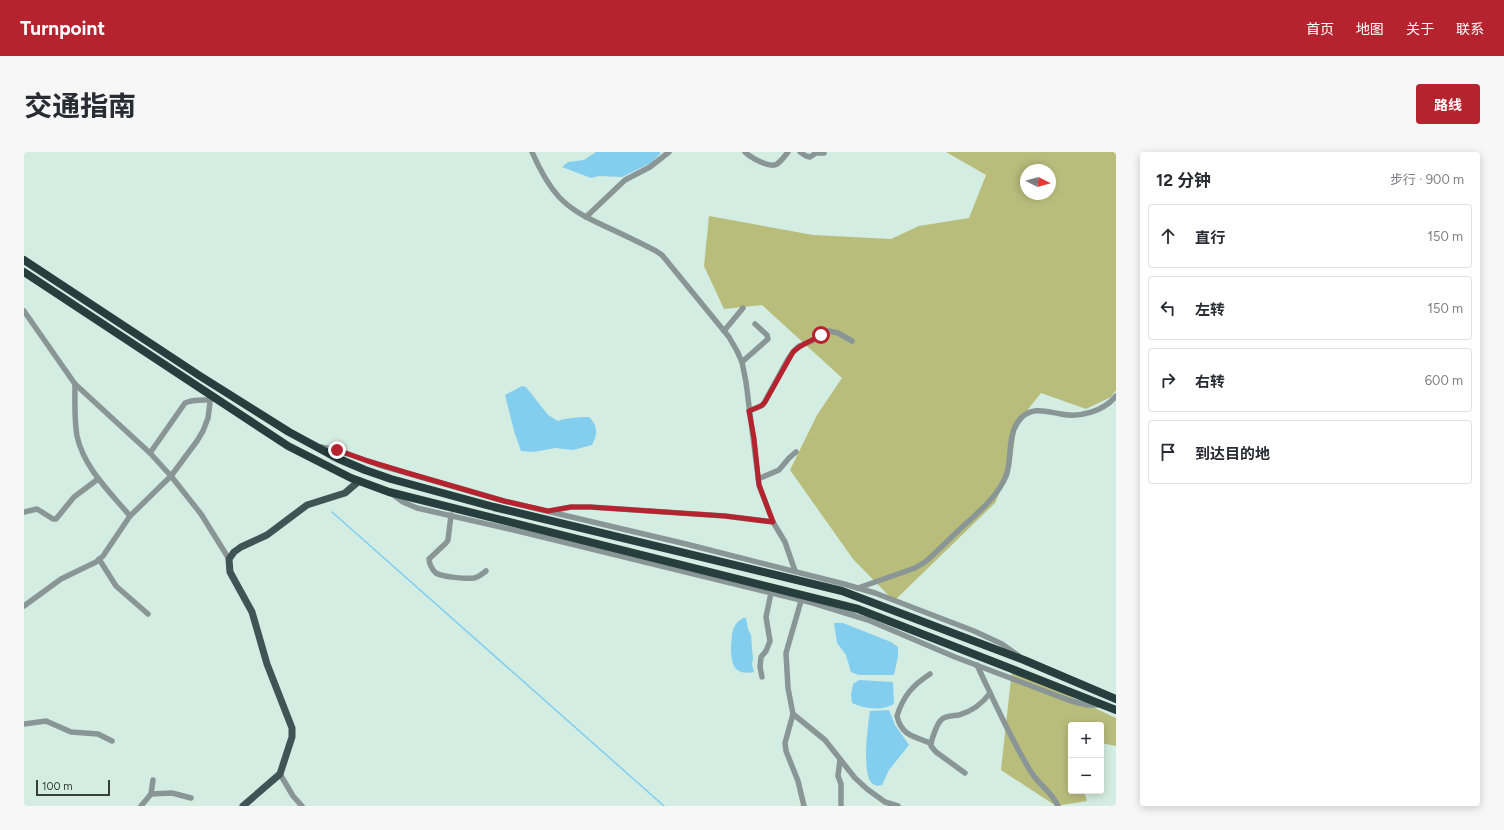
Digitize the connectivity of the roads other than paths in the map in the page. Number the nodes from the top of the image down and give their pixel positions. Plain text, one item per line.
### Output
1 (532, 152) edge
2 (669, 152) edge
3 (745, 152) edge
4 (788, 152) edge
5 (800, 152) edge
6 (824, 153) dead end
7 (586, 217) junction
8 (24, 260) edge
9 (24, 272) edge
10 (744, 308) dead end
11 (24, 311) edge
12 (755, 324) dead end
13 (724, 331) junction
14 (852, 341) dead end
15 (742, 362) junction
16 (75, 384) junction
17 (1116, 396) edge
18 (210, 398) junction
19 (749, 411) junction
20 (315, 446) junction
21 (796, 452) dead end
22 (150, 453) junction
23 (171, 476) junction
24 (98, 479) junction
25 (758, 479) junction
26 (359, 481) junction
27 (389, 492) junction
28 (548, 511) junction
29 (24, 512) edge
30 (451, 515) junction
31 (130, 516) junction
32 (773, 522) junction
33 (229, 558) junction
34 (99, 559) junction
35 (486, 571) dead end
36 (795, 571) junction
37 (858, 588) junction
38 (771, 594) junction
39 (801, 601) junction
40 (24, 606) edge
41 (148, 614) dead end
42 (1024, 660) junction
43 (977, 665) junction
44 (930, 674) dead end
45 (762, 677) dead end
46 (990, 693) junction
47 (1116, 699) edge
48 (1103, 704) junction
49 (1116, 710) edge
50 (793, 714) junction
51 (24, 724) edge
52 (112, 741) dead end
53 (931, 743) junction
54 (840, 759) junction
55 (965, 773) dead end
56 (280, 774) junction
57 (153, 780) dead end
58 (151, 794) junction
59 (190, 798) dead end
60 (141, 806) edge
61 (243, 806) edge
62 (302, 806) edge
63 (804, 806) edge
64 (841, 806) edge
65 (898, 806) edge
66 (1058, 806) edge

1 - 7 street
2 - 7 street
3 - 4 street
5 - 6 street
7 - 13 street
8 - 20 highway
9 - 18 highway
10 - 13 street
11 - 16 street
12 - 15 street
13 - 15 street
14 - 19 street
15 - 19 street
16 - 22 street
16 - 24 street
17 - 37 street
18 - 22 street
18 - 23 street
18 - 26 highway
19 - 25 street
20 - 28 street
20 - 42 highway
21 - 25 street
22 - 23 street
23 - 31 street
23 - 33 street
24 - 29 street
24 - 31 street
25 - 32 street
26 - 27 highway
26 - 33 main road
27 - 30 street
27 - 48 highway
28 - 32 street
28 - 36 street
30 - 35 street
30 - 38 street
31 - 34 street
32 - 36 street
33 - 56 main road
34 - 40 street
34 - 41 street
36 - 37 street
37 - 42 street
38 - 39 street
38 - 45 street
39 - 43 street
39 - 50 street
42 - 47 highway
43 - 46 street
43 - 48 street
44 - 53 street
46 - 53 street
46 - 66 street
48 - 49 highway
50 - 54 street
50 - 63 street
51 - 52 street
53 - 55 street
54 - 64 street
54 - 65 street
56 - 61 main road
56 - 62 street
57 - 58 street
58 - 59 street
58 - 60 street

